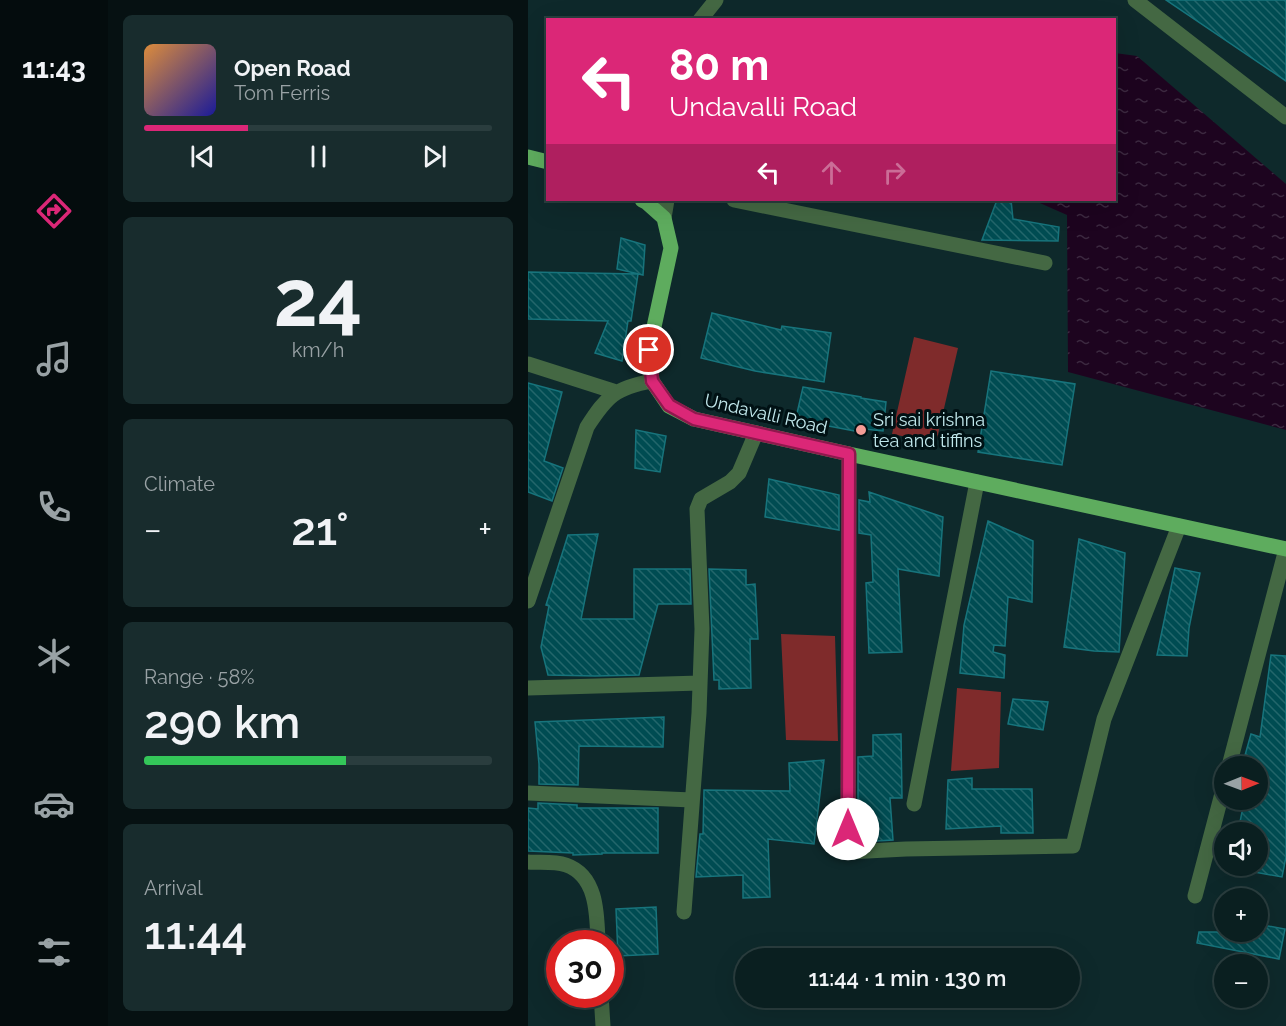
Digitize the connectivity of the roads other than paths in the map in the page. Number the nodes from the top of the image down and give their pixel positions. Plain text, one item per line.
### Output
1 (718, 0) edge
2 (1135, 0) edge
3 (702, 18) edge
4 (709, 18) edge
5 (1286, 117) edge
6 (528, 157) edge
7 (546, 162) edge
8 (644, 201) edge
9 (667, 201) edge
10 (739, 201) edge
11 (664, 218) junction
12 (1045, 263) dead end
13 (528, 364) edge
14 (652, 381) junction
15 (616, 392) junction
16 (756, 433) junction
17 (849, 454) junction
18 (977, 482) junction
19 (1179, 526) junction
20 (1286, 549) edge
21 (533, 569) edge
22 (528, 601) edge
23 (700, 683) junction
24 (528, 688) edge
25 (1232, 756) edge
26 (528, 793) edge
27 (692, 800) junction
28 (914, 804) dead end
29 (1218, 810) edge
30 (528, 862) edge
31 (1196, 896) dead end
32 (684, 912) dead end
33 (597, 930) edge
34 (602, 1008) edge
35 (603, 1026) edge

1 - 3 street
1 - 4 street
2 - 5 street
6 - 7 main road
8 - 11 main road
9 - 11 street
10 - 12 street
11 - 14 main road
13 - 15 street
14 - 15 street
14 - 16 main road, Undavalli Road
15 - 21 street
16 - 17 main road, Undavalli Road
16 - 23 street
17 - 18 main road, Undavalli Road
17 - 19 street
18 - 19 main road, Undavalli Road
18 - 28 street
19 - 20 main road, Undavalli Road
20 - 25 street
21 - 22 street
23 - 24 street
23 - 27 street
26 - 27 street
27 - 32 street
29 - 31 street
30 - 33 street
34 - 35 street

